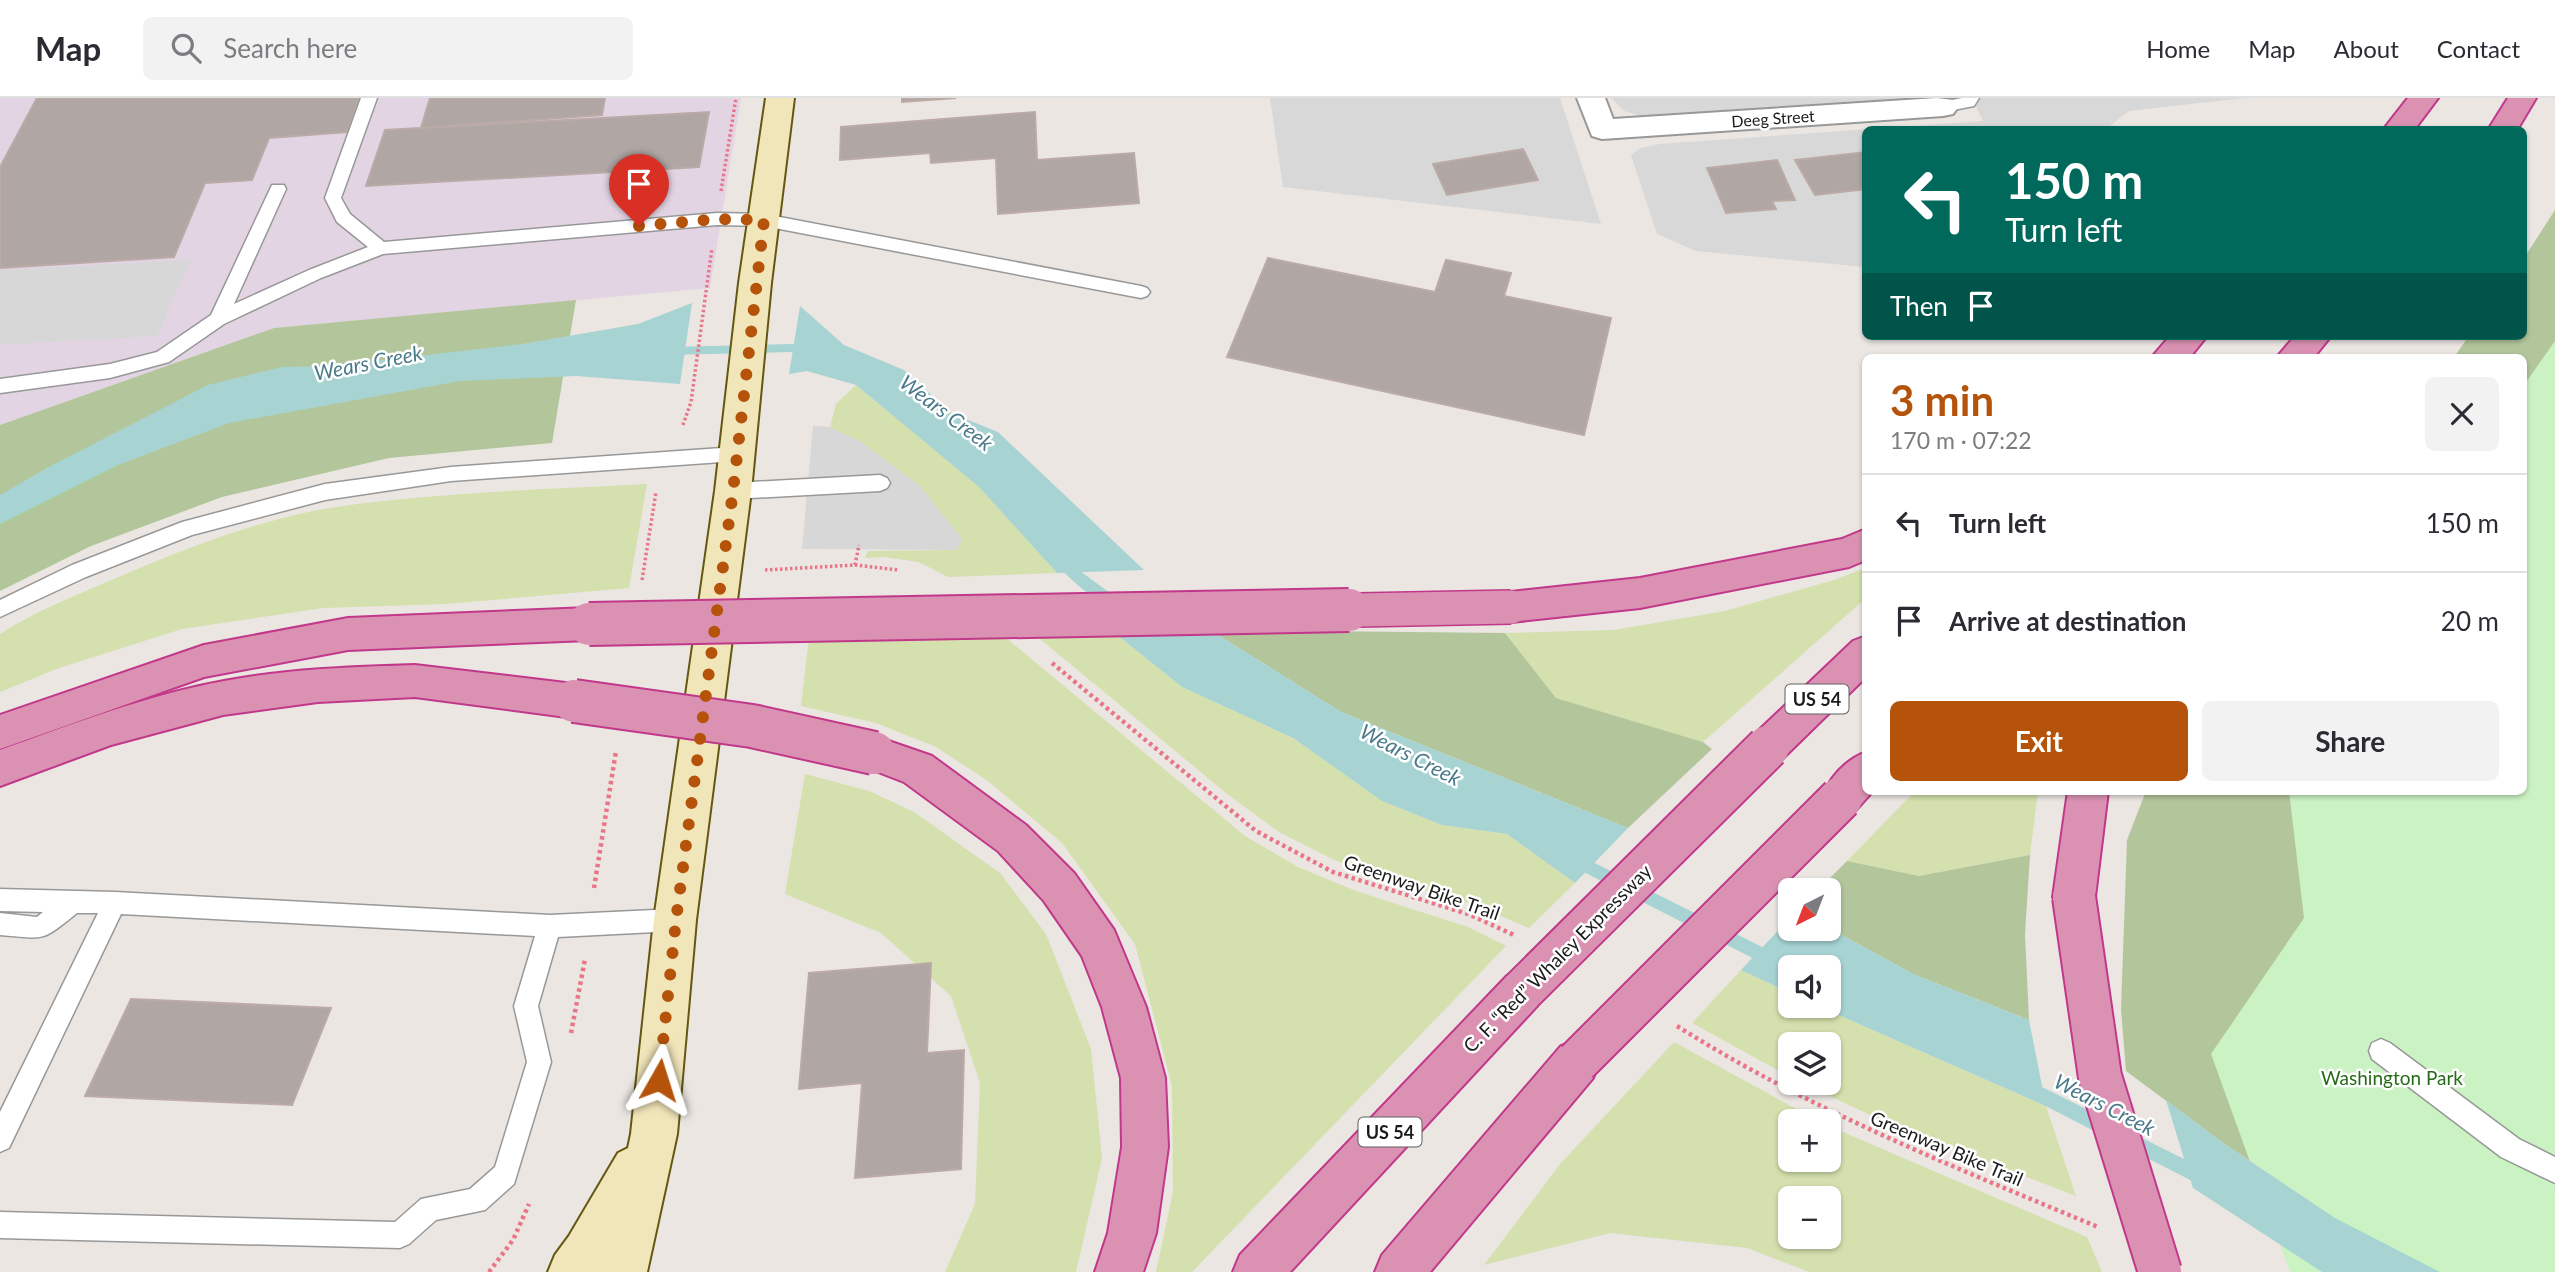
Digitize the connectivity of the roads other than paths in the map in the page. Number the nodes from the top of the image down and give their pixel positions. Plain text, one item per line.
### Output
1 (369, 98) edge
2 (780, 98) edge
3 (1591, 98) edge
4 (1971, 98) edge
5 (2424, 98) edge
6 (2522, 98) edge
7 (1943, 107) joint
8 (2400, 126) edge
9 (2504, 126) edge
10 (278, 189) dead end
11 (764, 220) junction
12 (382, 248) junction
13 (1141, 292) dead end
14 (218, 319) junction
15 (2187, 340) edge
16 (2311, 340) edge
17 (2172, 354) edge
18 (2297, 354) edge
19 (0, 387) edge
20 (734, 472) junction
21 (880, 483) dead end
22 (1862, 545) edge
23 (0, 609) edge
24 (1862, 656) edge
25 (0, 732) edge
26 (0, 768) edge
27 (1853, 784) edge
28 (2087, 795) edge
29 (0, 900) edge
30 (73, 902) junction
31 (115, 903) junction
32 (676, 920) junction
33 (0, 924) edge
34 (550, 926) junction
35 (2381, 1051) dead end
36 (654, 1134) junction
37 (0, 1139) edge
38 (2555, 1170) edge
39 (0, 1225) edge
40 (572, 1272) edge
41 (622, 1272) edge
42 (650, 1272) edge
43 (1119, 1272) edge
44 (1257, 1272) edge
45 (1399, 1272) edge
46 (2160, 1272) edge

1 - 12 lane
2 - 11 main road
3 - 7 street, Deeg Street
4 - 7 lane
5 - 8 highway
6 - 9 highway
10 - 14 lane
11 - 12 lane
11 - 13 lane
11 - 20 main road
12 - 14 lane
14 - 19 lane
15 - 17 highway
16 - 18 highway
20 - 21 lane
20 - 23 lane
20 - 32 main road
22 - 25 highway, bridge
24 - 44 highway, C. F. “Red” Whaley Expressway / US 54, bridge
26 - 43 highway, bridge
27 - 45 highway, bridge
28 - 46 highway, bridge
29 - 30 lane
30 - 31 lane
30 - 33 lane
31 - 34 lane
31 - 37 lane
32 - 34 lane
32 - 36 main road
34 - 39 lane
35 - 38 lane
36 - 40 main road
36 - 41 main road
36 - 42 main road

